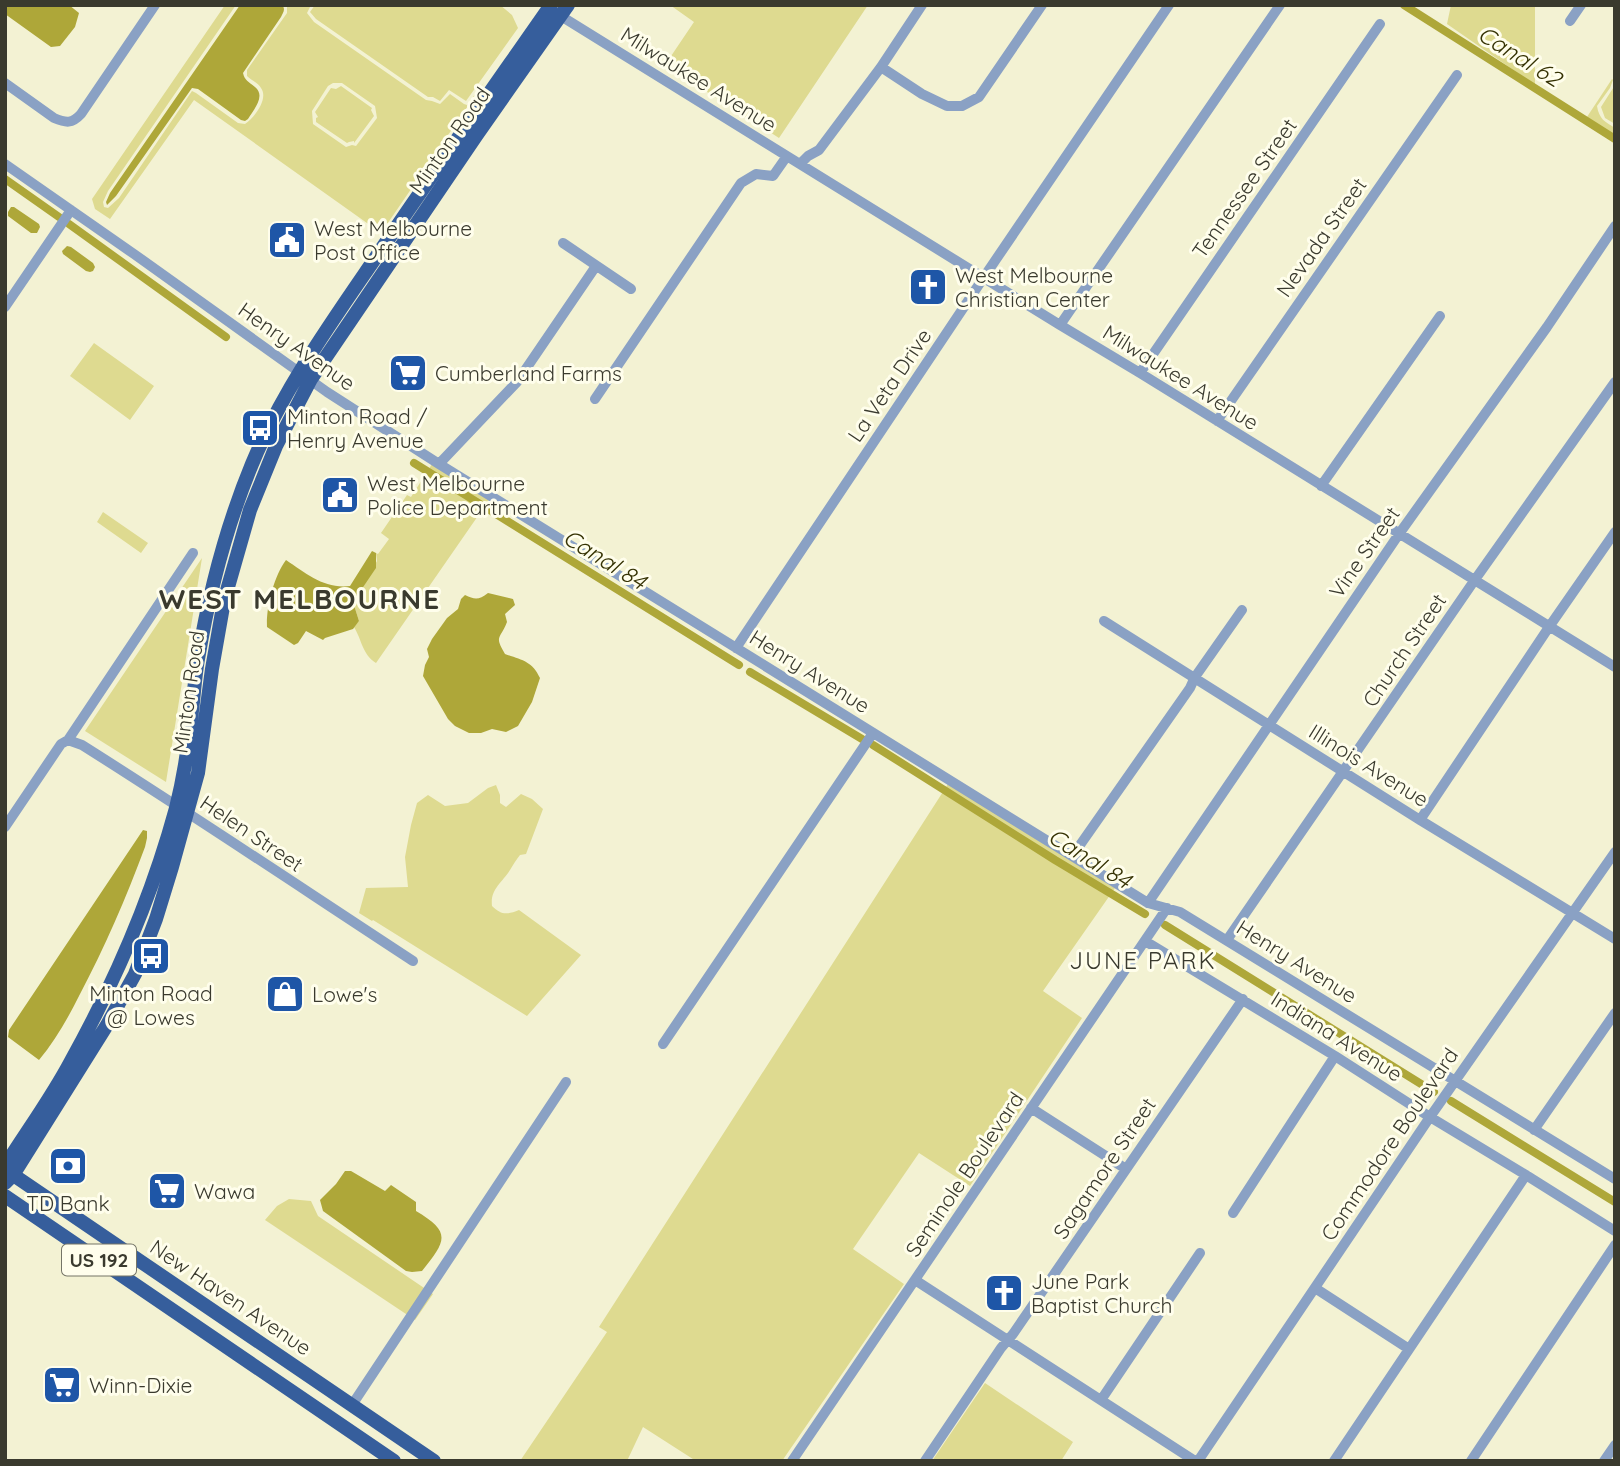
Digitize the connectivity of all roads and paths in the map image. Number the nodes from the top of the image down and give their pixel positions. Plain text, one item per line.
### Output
1 (155, 5) edge
2 (922, 5) edge
3 (1042, 5) edge
4 (1170, 5) edge
5 (1280, 5) edge
6 (1581, 5) edge
7 (555, 8) edge
8 (1570, 21) dead end
9 (1381, 24) dead end
10 (881, 67) junction
11 (1457, 75) dead end
12 (5, 83) edge
13 (787, 156) junction
14 (5, 164) edge
15 (800, 164) junction
16 (71, 210) junction
17 (1615, 226) edge
18 (562, 243) dead end
19 (596, 266) junction
20 (984, 278) junction
21 (631, 289) dead end
22 (5, 307) edge
23 (1440, 316) dead end
24 (1060, 325) junction
25 (1140, 373) junction
26 (305, 375) junction
27 (1615, 382) edge
28 (595, 398) dead end
29 (1217, 421) junction
30 (439, 464) junction
31 (1321, 486) junction
32 (1615, 532) edge
33 (1399, 534) junction
34 (194, 553) dead end
35 (1475, 581) junction
36 (222, 607) junction
37 (207, 609) junction
38 (1242, 610) dead end
39 (1104, 621) dead end
40 (1549, 626) junction
41 (736, 648) junction
42 (1615, 667) edge
43 (1195, 677) junction
44 (1269, 725) junction
45 (873, 733) junction
46 (68, 740) junction
47 (1344, 771) junction
48 (181, 809) junction
49 (1420, 820) junction
50 (5, 827) edge
51 (1615, 852) edge
52 (1073, 855) junction
53 (1148, 903) junction
54 (1167, 908) junction
55 (1573, 912) junction
56 (1615, 939) edge
57 (1227, 940) junction
58 (1145, 941) junction
59 (413, 961) dead end
60 (1242, 999) junction
61 (1615, 1013) edge
62 (663, 1044) dead end
63 (1335, 1056) junction
64 (1455, 1081) junction
65 (566, 1082) dead end
66 (1031, 1108) junction
67 (1430, 1117) junction
68 (1534, 1130) junction
69 (1126, 1169) junction
70 (7, 1173) edge
71 (1526, 1175) junction
72 (1615, 1179) edge
73 (5, 1196) edge
74 (1233, 1213) dead end
75 (1615, 1231) edge
76 (1615, 1245) edge
77 (1200, 1253) dead end
78 (129, 1280) junction
79 (168, 1280) junction
80 (915, 1280) junction
81 (1315, 1288) junction
82 (194, 1298) junction
83 (157, 1299) junction
84 (253, 1338) junction
85 (1006, 1340) junction
86 (225, 1345) junction
87 (1409, 1349) junction
88 (283, 1358) junction
89 (249, 1362) junction
90 (1101, 1400) junction
91 (352, 1405) junction
92 (394, 1435) junction
93 (358, 1436) junction
94 (1615, 1445) edge
95 (386, 1458) edge
96 (430, 1458) edge
97 (792, 1461) edge
98 (925, 1461) edge
99 (1197, 1461) edge
100 (1334, 1461) edge
101 (1471, 1461) edge
102 (1604, 1461) edge

1 - 12 street
2 - 10 street
3 - 10 street
4 - 20 street, La Veta Drive
5 - 24 street
6 - 8 street
7 - 13 street, Milwaukee Avenue
7 - 26 main road, Minton Road
9 - 25 street, Tennessee Street
10 - 15 street
11 - 29 street, Nevada Street
13 - 15 street, Milwaukee Avenue
13 - 28 street
14 - 16 street, Henry Avenue
15 - 20 street, Milwaukee Avenue
16 - 22 street
16 - 26 street, Henry Avenue
17 - 33 street, Vine Street
18 - 19 street
19 - 21 street
19 - 30 street
20 - 24 street, Milwaukee Avenue
20 - 41 street, La Veta Drive
23 - 31 street
24 - 25 street, Milwaukee Avenue
25 - 29 street, Milwaukee Avenue
26 - 30 street, Henry Avenue
26 - 36 main road, Minton Road
26 - 37 main road, Minton Road
27 - 35 street, Church Street
29 - 31 street, Milwaukee Avenue
30 - 41 street, Henry Avenue
31 - 33 street, Milwaukee Avenue
32 - 40 street
33 - 35 street, Milwaukee Avenue
33 - 44 street, Vine Street
34 - 46 street
35 - 40 street, Milwaukee Avenue
35 - 47 street, Church Street
36 - 37 main road
36 - 48 main road, Minton Road
37 - 48 main road, Minton Road
38 - 43 street
39 - 43 street, Illinois Avenue
40 - 42 street, Milwaukee Avenue
40 - 49 street
41 - 45 street, Henry Avenue
43 - 44 street, Illinois Avenue
43 - 52 street
44 - 47 street, Illinois Avenue
44 - 53 street, Vine Street
45 - 52 street, Henry Avenue
45 - 62 street
46 - 48 street, Helen Street
46 - 50 street
47 - 49 street, Illinois Avenue
47 - 57 street, Church Street
48 - 59 street, Helen Street
48 - 70 main road, Minton Road
49 - 55 street, Illinois Avenue
51 - 55 street, Commodore Boulevard
52 - 53 street, Henry Avenue
53 - 54 street, Henry Avenue
54 - 57 street, Henry Avenue
54 - 58 street, Seminole Boulevard
55 - 56 street, Illinois Avenue
55 - 64 street, Commodore Boulevard
57 - 64 street, Henry Avenue
58 - 60 street, Indiana Avenue
58 - 66 street, Seminole Boulevard
60 - 63 street, Indiana Avenue
60 - 69 street, Sagamore Street
61 - 68 street
63 - 67 street, Indiana Avenue
63 - 74 street
64 - 67 street, Commodore Boulevard
64 - 68 street, Henry Avenue
65 - 91 street
66 - 69 street
66 - 80 street, Seminole Boulevard
67 - 71 street, Indiana Avenue
67 - 81 street, Commodore Boulevard
68 - 72 street, Henry Avenue
69 - 85 street, Sagamore Street
70 - 79 main road, New Haven Avenue / US 192
71 - 75 street, Indiana Avenue
71 - 87 street
73 - 78 main road, New Haven Avenue / US 192
76 - 101 street
77 - 90 street
78 - 79 main road
78 - 83 main road, New Haven Avenue / US 192
79 - 82 main road, New Haven Avenue / US 192
80 - 85 street
80 - 97 street, Seminole Boulevard
81 - 87 street
81 - 99 street, Commodore Boulevard
82 - 83 main road
82 - 84 main road, New Haven Avenue / US 192
83 - 86 main road, New Haven Avenue / US 192
84 - 86 main road
84 - 88 main road, New Haven Avenue / US 192
85 - 90 street
85 - 98 street, Sagamore Street
86 - 89 main road, New Haven Avenue / US 192
87 - 100 street
88 - 89 main road
88 - 91 main road, New Haven Avenue / US 192
89 - 93 main road, New Haven Avenue / US 192
90 - 99 street
91 - 92 main road, New Haven Avenue / US 192
92 - 93 main road
92 - 96 main road, New Haven Avenue / US 192
93 - 95 main road, New Haven Avenue / US 192
94 - 102 street
95 - 96 main road

